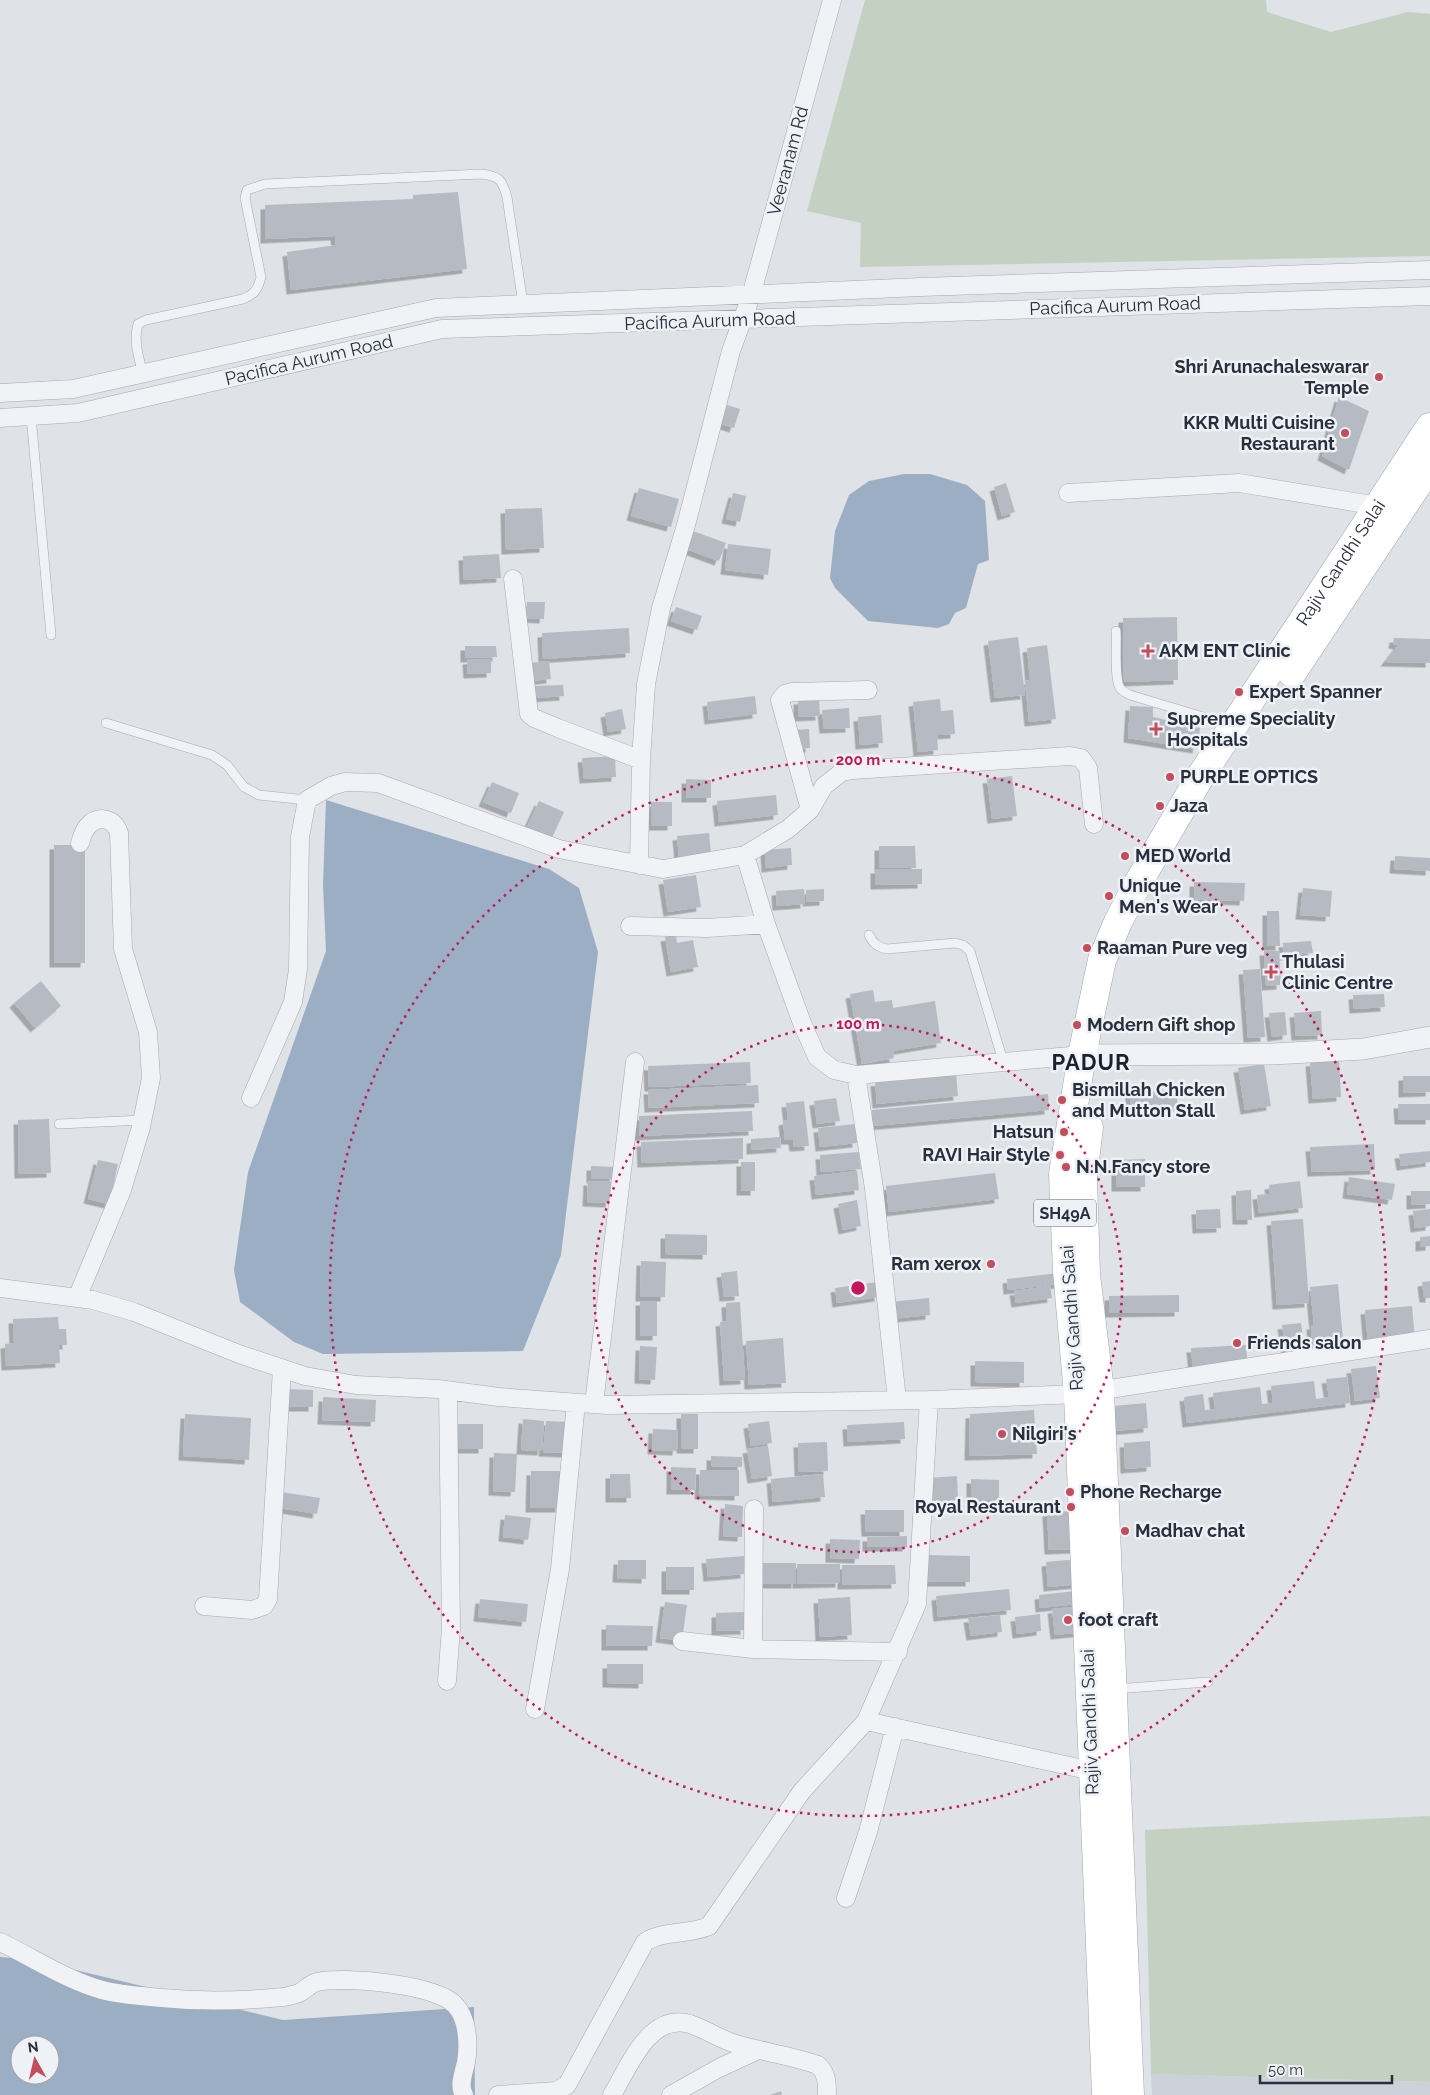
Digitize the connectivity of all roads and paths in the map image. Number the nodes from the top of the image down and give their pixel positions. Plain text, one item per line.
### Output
1 (832, 0) edge
2 (1430, 270) edge
3 (751, 296) junction
4 (1430, 296) edge
5 (523, 304) junction
6 (741, 321) junction
7 (143, 375) junction
8 (73, 389) junction
9 (0, 393) edge
10 (78, 413) junction
11 (31, 416) junction
12 (0, 418) edge
13 (1430, 427) edge
14 (1430, 466) edge
15 (1068, 493) dead end
16 (1378, 506) junction
17 (513, 579) dead end
18 (1116, 631) dead end
19 (51, 635) dead end
20 (868, 690) dead end
21 (106, 723) dead end
22 (1234, 726) junction
23 (641, 760) junction
24 (307, 800) junction
25 (810, 810) junction
26 (1094, 824) dead end
27 (80, 842) dead end
28 (745, 855) junction
29 (639, 865) junction
30 (766, 924) junction
31 (630, 926) dead end
32 (869, 935) dead end
33 (1430, 1037) edge
34 (1089, 1056) junction
35 (1003, 1061) junction
36 (636, 1062) dead end
37 (856, 1075) junction
38 (251, 1098) dead end
39 (142, 1120) junction
40 (59, 1124) dead end
41 (0, 1288) edge
42 (78, 1298) junction
43 (1430, 1339) edge
44 (282, 1369) junction
45 (448, 1391) junction
46 (1089, 1392) junction
47 (897, 1400) junction
48 (929, 1400) junction
49 (576, 1403) junction
50 (594, 1404) junction
51 (754, 1509) dead end
52 (204, 1606) dead end
53 (682, 1641) dead end
54 (753, 1649) junction
55 (898, 1652) junction
56 (447, 1681) dead end
57 (1208, 1682) dead end
58 (1112, 1689) junction
59 (535, 1709) dead end
60 (866, 1721) junction
61 (895, 1727) junction
62 (1092, 1771) junction
63 (846, 1898) dead end
64 (0, 1942) edge
65 (758, 2050) junction
66 (464, 2095) edge
67 (498, 2095) edge
68 (612, 2095) edge
69 (671, 2095) edge
70 (827, 2095) edge
71 (1106, 2095) edge
72 (1130, 2095) edge

1 - 3 street, Veeranam Rd
2 - 3 street, Pacifica Aurum Road
3 - 5 street, Pacifica Aurum Road
3 - 6 street, Veeranam Rd
4 - 6 street, Pacifica Aurum Road
5 - 7 street, Pacifica Aurum Road
5 - 7 lane
6 - 10 street, Pacifica Aurum Road
6 - 23 street, Veeranam Rd
7 - 8 street, Pacifica Aurum Road
8 - 9 street, Pacifica Aurum Road
8 - 10 street
10 - 11 street, Pacifica Aurum Road
11 - 12 street, Pacifica Aurum Road
11 - 19 lane
13 - 16 main road, Rajiv Gandhi Salai / SH49A
14 - 34 main road, Rajiv Gandhi Salai / SH49A
15 - 16 street
16 - 22 main road, Rajiv Gandhi Salai / SH49A
17 - 23 street
18 - 22 lane
20 - 25 street
21 - 24 lane
22 - 34 main road, Rajiv Gandhi Salai / SH49A
23 - 29 street, Veeranam Rd
24 - 29 street
24 - 38 street
25 - 26 street
25 - 28 street
27 - 39 street
28 - 29 street
28 - 30 street
30 - 31 street
30 - 37 street
32 - 35 lane
33 - 34 street
34 - 35 street
34 - 46 main road, Rajiv Gandhi Salai / SH49A
35 - 37 street
36 - 50 street
37 - 47 street
39 - 40 lane
39 - 42 street
41 - 42 street
42 - 44 street
43 - 46 street
44 - 45 street
44 - 52 street
45 - 49 street
45 - 56 street
46 - 48 street
46 - 58 main road, Rajiv Gandhi Salai / SH49A
46 - 62 main road, Rajiv Gandhi Salai / SH49A
47 - 48 street
47 - 50 street
48 - 55 street
49 - 50 street
49 - 59 street
51 - 54 street
53 - 54 street
54 - 55 street
55 - 60 street
57 - 58 lane
58 - 72 main road, Rajiv Gandhi Salai / SH49A
60 - 61 street
60 - 67 street
61 - 62 street
61 - 63 street
62 - 71 main road, Rajiv Gandhi Salai / SH49A
64 - 66 street
65 - 68 street
65 - 69 street
65 - 70 street

